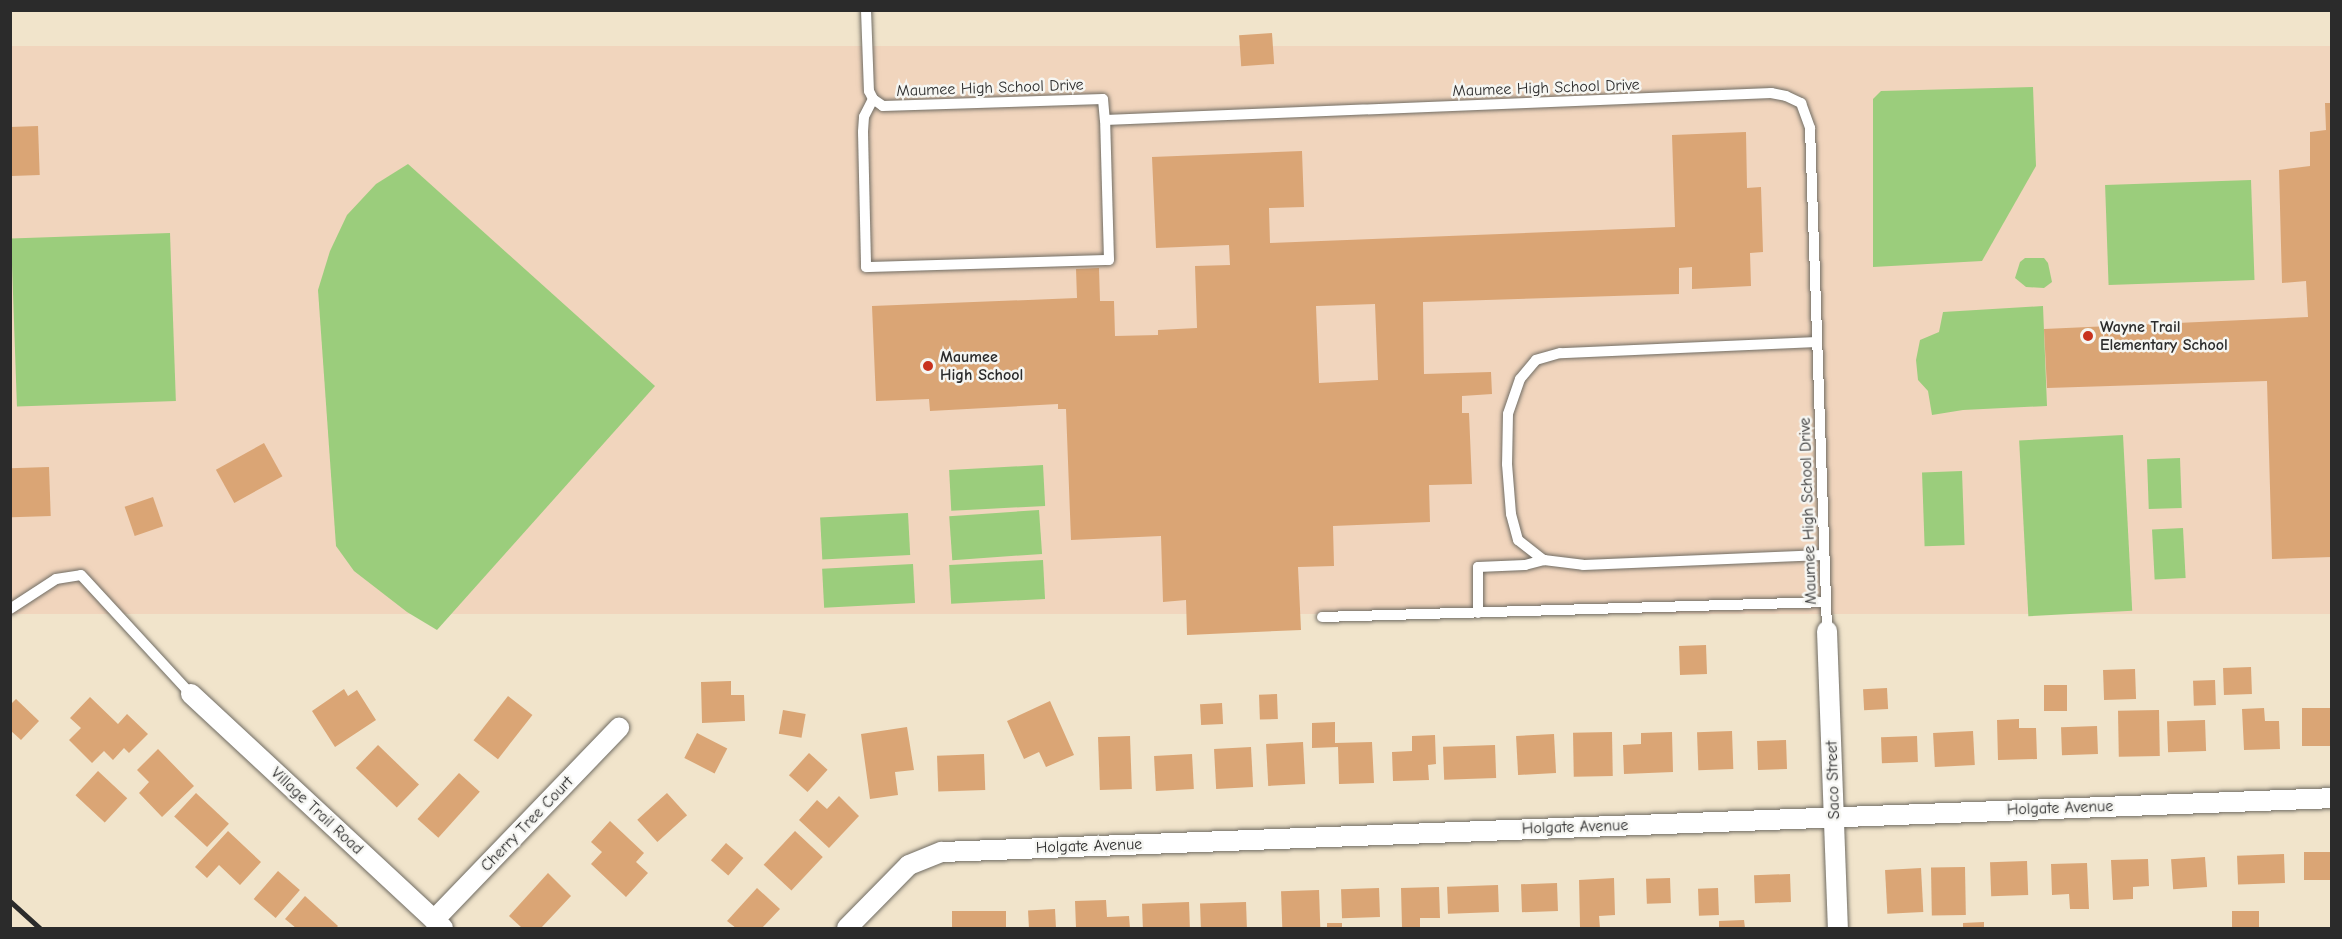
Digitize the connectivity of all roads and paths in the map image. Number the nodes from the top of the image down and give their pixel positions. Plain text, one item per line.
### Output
1 (866, 10) edge
2 (873, 99) junction
3 (1105, 120) junction
4 (1817, 342) junction
5 (1824, 555) junction
6 (1544, 560) junction
7 (1826, 602) junction
8 (10, 609) edge
9 (1478, 613) junction
10 (1322, 617) dead end
11 (1827, 631) joint
12 (191, 694) joint
13 (619, 728) dead end
14 (2331, 798) edge
15 (1834, 816) junction
16 (439, 924) edge
17 (847, 928) edge
18 (1838, 928) edge

1 - 2 lane, Maumee High School Drive
2 - 3 lane, Maumee High School Drive
2 - 3 lane
3 - 4 lane, Maumee High School Drive
4 - 5 lane, Maumee High School Drive
4 - 6 lane
5 - 6 lane
5 - 7 lane, Maumee High School Drive
6 - 9 lane
7 - 9 lane
7 - 11 lane, Maumee High School Drive
8 - 12 lane
9 - 10 lane
11 - 15 street, Saco Street
12 - 16 street, Village Trail Road
13 - 16 street, Cherry Tree Court
14 - 15 street, Holgate Avenue
15 - 17 street, Holgate Avenue
15 - 18 street, Saco Street

